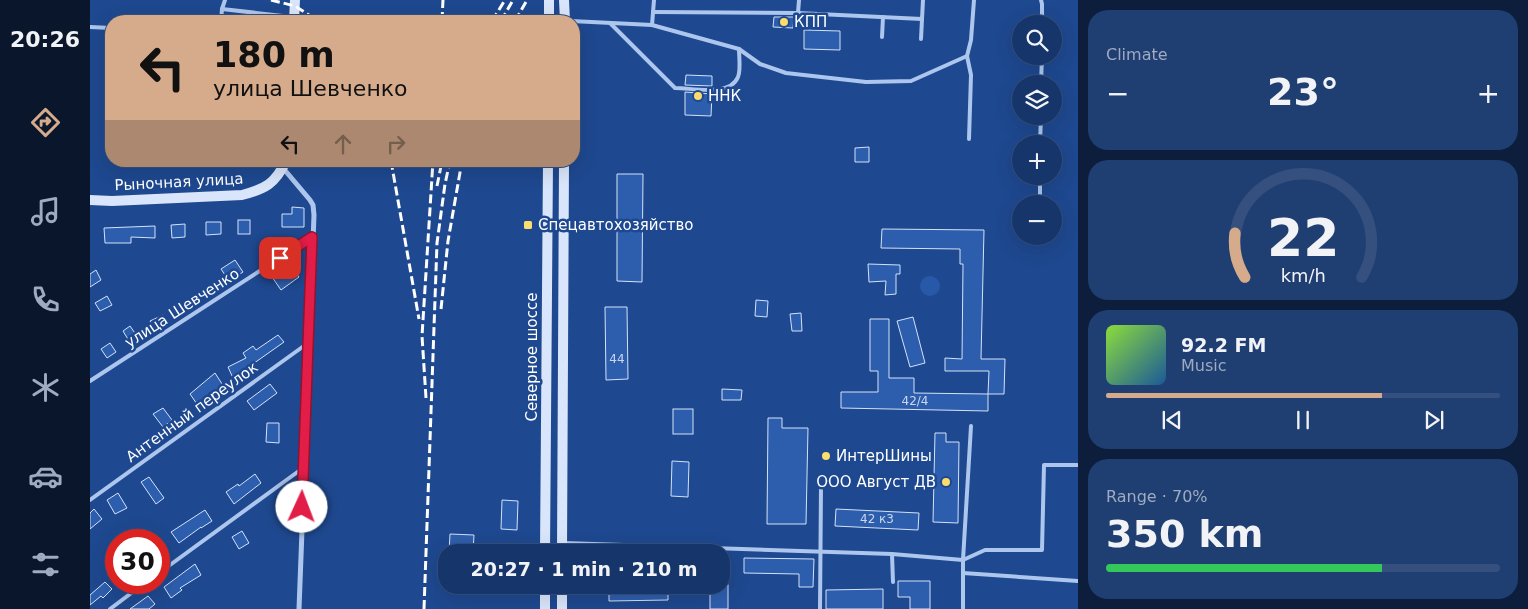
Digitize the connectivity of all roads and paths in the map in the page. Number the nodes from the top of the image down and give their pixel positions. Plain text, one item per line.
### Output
1 (225, 0) edge
2 (295, 0) edge
3 (549, 0) edge
4 (564, 0) edge
5 (654, 0) edge
6 (798, 0) edge
7 (923, 0) edge
8 (974, 0) edge
9 (1041, 0) edge
10 (222, 9) junction
11 (653, 12) junction
12 (798, 13) junction
13 (222, 15) edge
14 (265, 15) edge
15 (294, 15) edge
16 (548, 15) edge
17 (565, 15) edge
18 (1042, 15) edge
19 (883, 17) junction
20 (922, 19) junction
21 (580, 22) edge
22 (610, 23) junction
23 (652, 25) junction
24 (90, 27) edge
25 (105, 28) edge
26 (882, 37) dead end
27 (921, 39) dead end
28 (740, 49) junction
29 (967, 56) junction
30 (969, 139) dead end
31 (283, 167) edge
32 (286, 167) edge
33 (548, 167) edge
34 (564, 167) edge
35 (90, 200) edge
36 (312, 237) junction
37 (308, 343) junction
38 (90, 381) edge
39 (971, 426) dead end
40 (1077, 465) edge
41 (303, 468) junction
42 (821, 486) dead end
43 (90, 500) edge
44 (545, 544) edge
45 (562, 544) edge
46 (730, 551) edge
47 (820, 552) junction
48 (892, 554) junction
49 (963, 560) junction
50 (170, 566) edge
51 (963, 573) junction
52 (1078, 581) edge
53 (894, 582) dead end
54 (131, 594) edge
55 (545, 594) edge
56 (562, 594) edge
57 (113, 608) edge
58 (298, 608) edge
59 (545, 609) edge
60 (562, 609) edge
61 (820, 609) edge
62 (963, 609) edge

1 - 10 lane
2 - 15 main road
3 - 16 main road
4 - 17 main road
5 - 11 lane
6 - 12 lane
7 - 20 lane
8 - 29 lane
9 - 18 lane
10 - 13 lane
10 - 14 lane
11 - 12 lane
11 - 23 lane
12 - 19 lane
19 - 20 lane
19 - 26 lane
20 - 27 lane
21 - 22 lane
22 - 23 lane
22 - 28 lane
23 - 28 lane
24 - 25 lane
28 - 29 lane
29 - 30 lane
31 - 35 main road, Рыночная улица
32 - 36 street
33 - 44 main road, Северное шоссе
34 - 45 main road, Северное шоссе
36 - 37 street
36 - 38 lane, улица Шевченко
37 - 41 street
37 - 43 lane, Антенный переулок
39 - 49 lane
40 - 49 lane
41 - 50 lane
41 - 58 street
42 - 47 lane
46 - 47 lane
47 - 48 lane
47 - 61 lane
48 - 49 lane
48 - 53 lane
49 - 51 lane
51 - 52 lane
51 - 62 lane
54 - 57 lane
55 - 59 main road
56 - 60 main road

